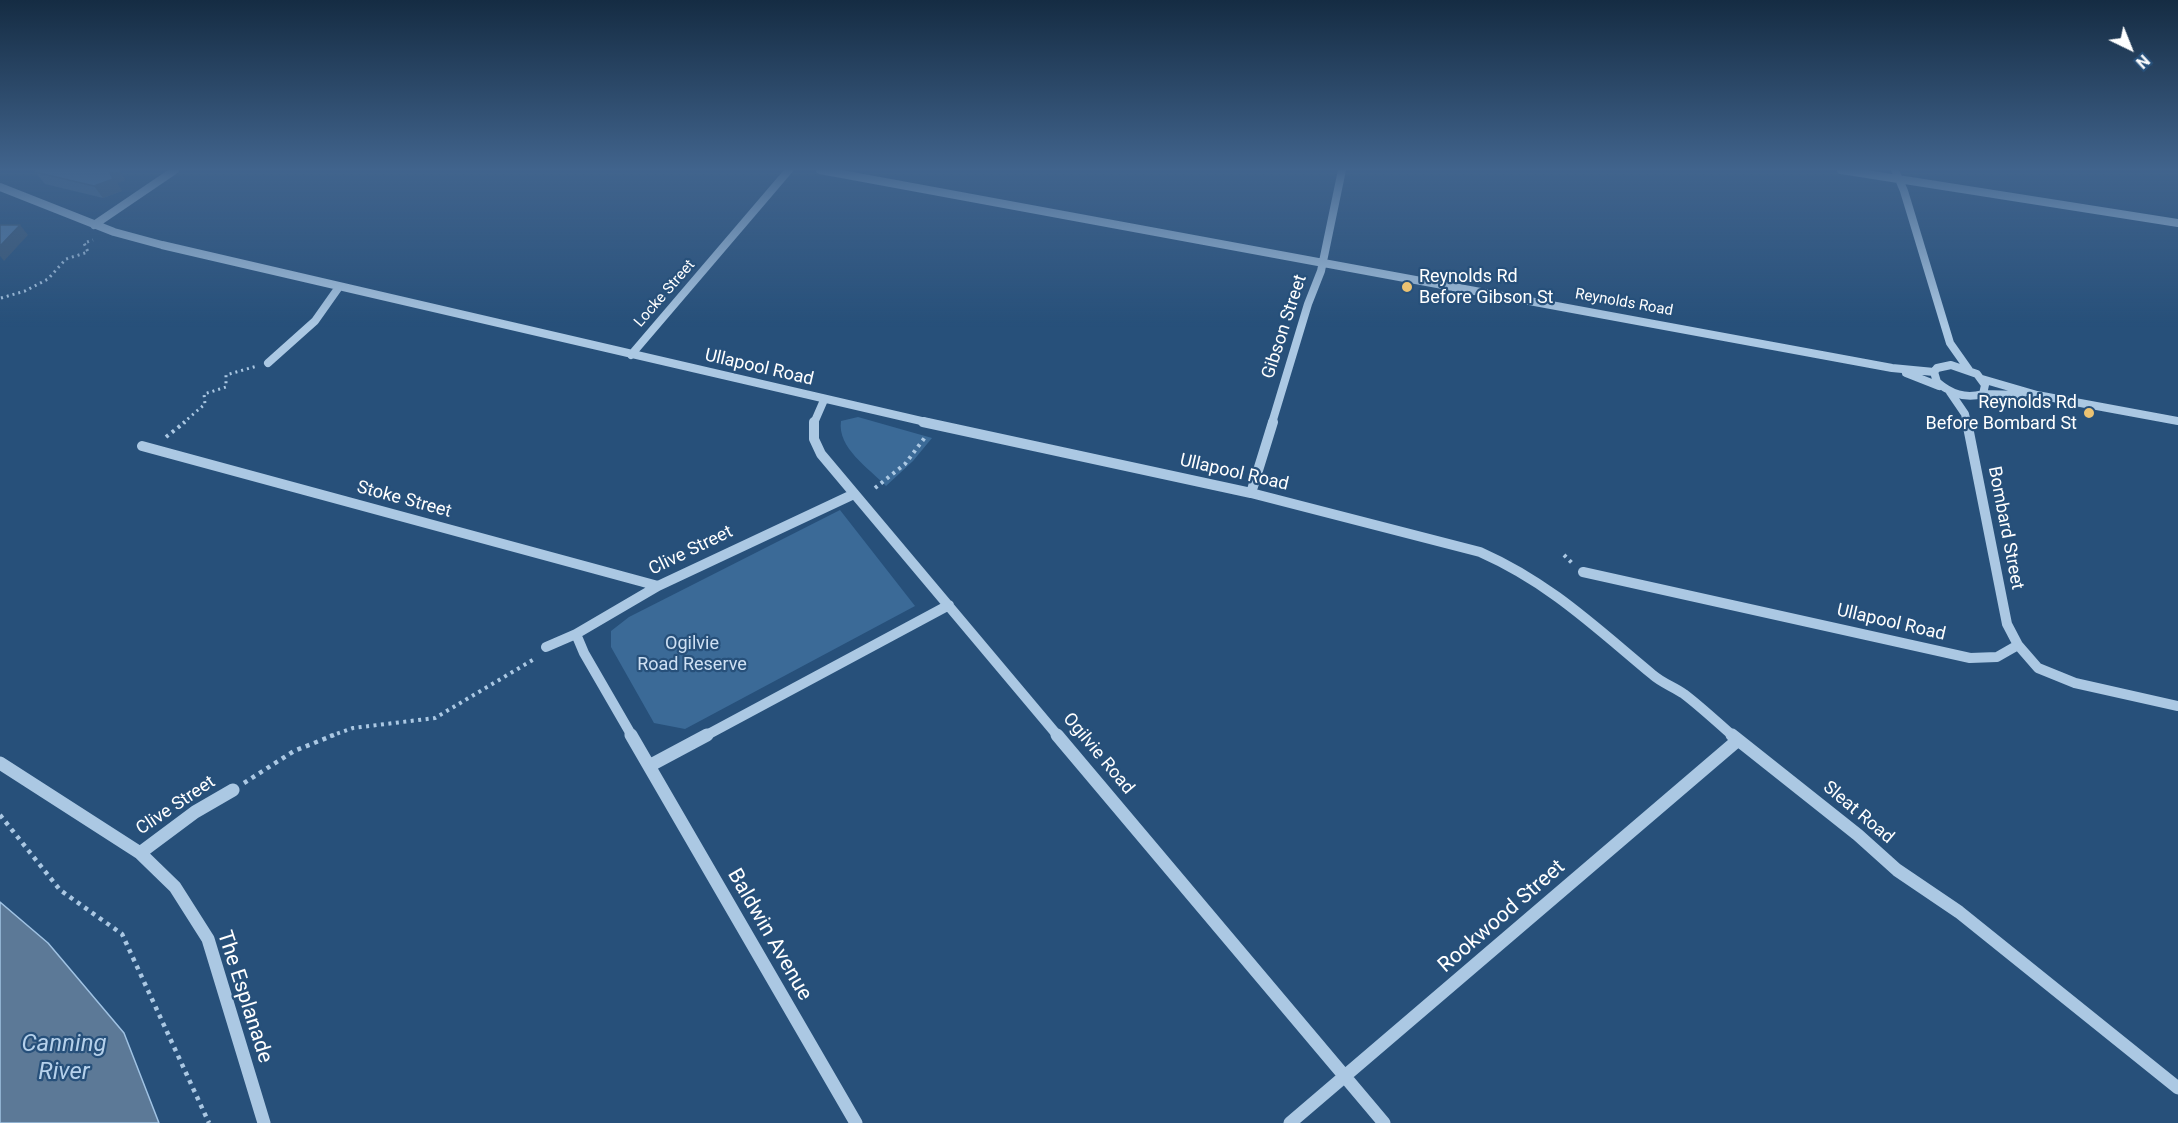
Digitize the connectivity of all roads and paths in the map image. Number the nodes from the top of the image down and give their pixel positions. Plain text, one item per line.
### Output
1 (87, 222) edge
2 (98, 222) edge
3 (744, 222) edge
4 (1103, 222) edge
5 (1331, 222) edge
6 (1914, 222) edge
7 (94, 225) junction
8 (114, 232) junction
9 (1322, 263) junction
10 (339, 287) junction
11 (1, 298) edge
12 (1950, 343) junction
13 (631, 355) junction
14 (264, 363) joint
15 (1943, 366) junction
16 (1892, 368) junction
17 (1969, 370) junction
18 (1934, 372) junction
19 (1983, 380) junction
20 (1946, 390) junction
21 (1980, 395) junction
22 (2037, 395) junction
23 (824, 400) junction
24 (1965, 414) junction
25 (2178, 421) edge
26 (935, 424) junction
27 (147, 448) joint
28 (875, 488) dead end
29 (1251, 493) junction
30 (854, 494) junction
31 (1514, 567) joint
32 (1583, 572) dead end
33 (658, 586) junction
34 (949, 605) junction
35 (576, 634) junction
36 (2018, 645) junction
37 (546, 647) joint
38 (2178, 706) edge
39 (1738, 740) junction
40 (0, 763) edge
41 (649, 766) junction
42 (233, 790) joint
43 (0, 814) edge
44 (140, 853) junction
45 (1345, 1077) junction
46 (2178, 1088) edge
47 (209, 1123) edge
48 (264, 1123) edge
49 (856, 1123) edge
50 (1290, 1123) edge
51 (1384, 1123) edge

1 - 7 street, Ullapool Road
2 - 7 street
3 - 13 street, Locke Street
4 - 9 street, Reynolds Road
5 - 9 street, Gibson Street
6 - 12 street
7 - 8 street, Ullapool Road
8 - 10 street, Ullapool Road
8 - 11 path
9 - 16 street, Reynolds Road
9 - 29 street, Gibson Street
10 - 13 street, Ullapool Road
10 - 14 street
12 - 15 street
12 - 17 street
13 - 23 street, Ullapool Road
14 - 27 path
15 - 17 street
15 - 18 street
16 - 18 street, Reynolds Road
16 - 20 street, Reynolds Road
17 - 19 street
18 - 20 street, Bombard Street
19 - 21 street
19 - 22 street
20 - 21 street, Reynolds Road
20 - 24 street, Bombard Street
21 - 22 street
21 - 24 street
22 - 25 street
23 - 26 street, Ullapool Road
23 - 30 street, Ogilvie Road
24 - 36 street, Bombard Street
26 - 28 path
26 - 29 street, Ullapool Road
27 - 33 street, Stoke Street
29 - 31 street, Ullapool Road
30 - 33 street, Clive Street
30 - 34 street, Ogilvie Road
31 - 39 street, Sleat Road
32 - 36 street, Ullapool Road
33 - 35 street, Clive Street
34 - 41 street
34 - 45 street, Ogilvie Road
35 - 37 street, Clive Street
35 - 41 street, Baldwin Avenue
36 - 38 street
37 - 42 path
39 - 45 street, Rookwood Street
39 - 46 street, Sleat Road
40 - 44 street, The Esplanade
41 - 49 street, Baldwin Avenue
42 - 44 street, Clive Street
43 - 47 path
44 - 48 street, The Esplanade
45 - 50 street, Rookwood Street
45 - 51 street, Ogilvie Road

